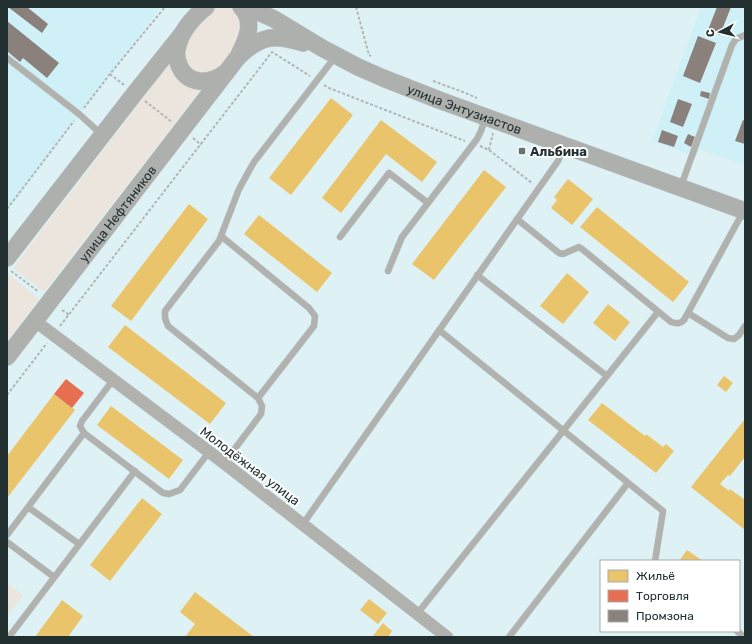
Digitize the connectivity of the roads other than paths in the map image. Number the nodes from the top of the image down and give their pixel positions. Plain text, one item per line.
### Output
1 (202, 10) edge
2 (247, 10) edge
3 (269, 13) edge
4 (182, 34) junction
5 (745, 35) edge
6 (329, 52) junction
7 (7, 58) edge
8 (233, 64) junction
9 (491, 119) junction
10 (102, 135) junction
11 (564, 145) junction
12 (680, 187) junction
13 (428, 203) junction
14 (745, 211) edge
15 (517, 219) junction
16 (221, 236) junction
17 (340, 237) dead end
18 (7, 258) edge
19 (388, 271) dead end
20 (477, 275) junction
21 (658, 312) junction
22 (688, 313) junction
23 (35, 321) junction
24 (745, 326) edge
25 (439, 330) junction
26 (7, 357) edge
27 (607, 376) junction
28 (113, 380) junction
29 (258, 398) junction
30 (563, 430) junction
31 (84, 433) junction
32 (208, 452) junction
33 (224, 463) junction
34 (135, 471) junction
35 (628, 482) junction
36 (28, 507) junction
37 (303, 524) junction
38 (7, 535) edge
39 (7, 542) edge
40 (79, 544) junction
41 (655, 560) edge
42 (54, 577) junction
43 (417, 614) junction
44 (9, 637) edge
45 (447, 637) edge
46 (509, 637) edge

1 - 4 main road
2 - 3 main road, улица Энтузиастов
2 - 8 main road, улица Нефтяников
3 - 6 main road, улица Энтузиастов
4 - 8 main road
4 - 10 main road
5 - 12 lane
6 - 8 main road, улица Энтузиастов
6 - 9 main road, улица Энтузиастов
6 - 16 lane
7 - 10 lane
8 - 23 main road, улица Нефтяников
9 - 11 main road, улица Энтузиастов
9 - 13 lane
10 - 18 main road
11 - 12 main road, улица Энтузиастов
11 - 15 lane
12 - 14 main road, улица Энтузиастов
13 - 17 lane
13 - 19 lane
14 - 22 lane
15 - 20 lane
15 - 21 lane
16 - 29 lane
16 - 29 lane
20 - 25 lane
20 - 27 lane
21 - 22 lane
21 - 27 lane
22 - 24 lane
23 - 26 main road, улица Нефтяников
23 - 28 street, Молодёжная улица
25 - 30 lane
25 - 37 lane
27 - 30 lane
28 - 31 lane
28 - 32 street, Молодёжная улица
29 - 33 lane
30 - 35 lane
30 - 43 lane
31 - 34 lane
31 - 36 lane
32 - 33 street, Молодёжная улица
32 - 34 lane
33 - 37 street, Молодёжная улица
34 - 40 lane
35 - 41 lane
35 - 46 lane
36 - 38 lane
36 - 40 lane
37 - 43 street, Молодёжная улица
39 - 42 lane
40 - 42 lane
42 - 44 lane
43 - 45 street, Молодёжная улица

